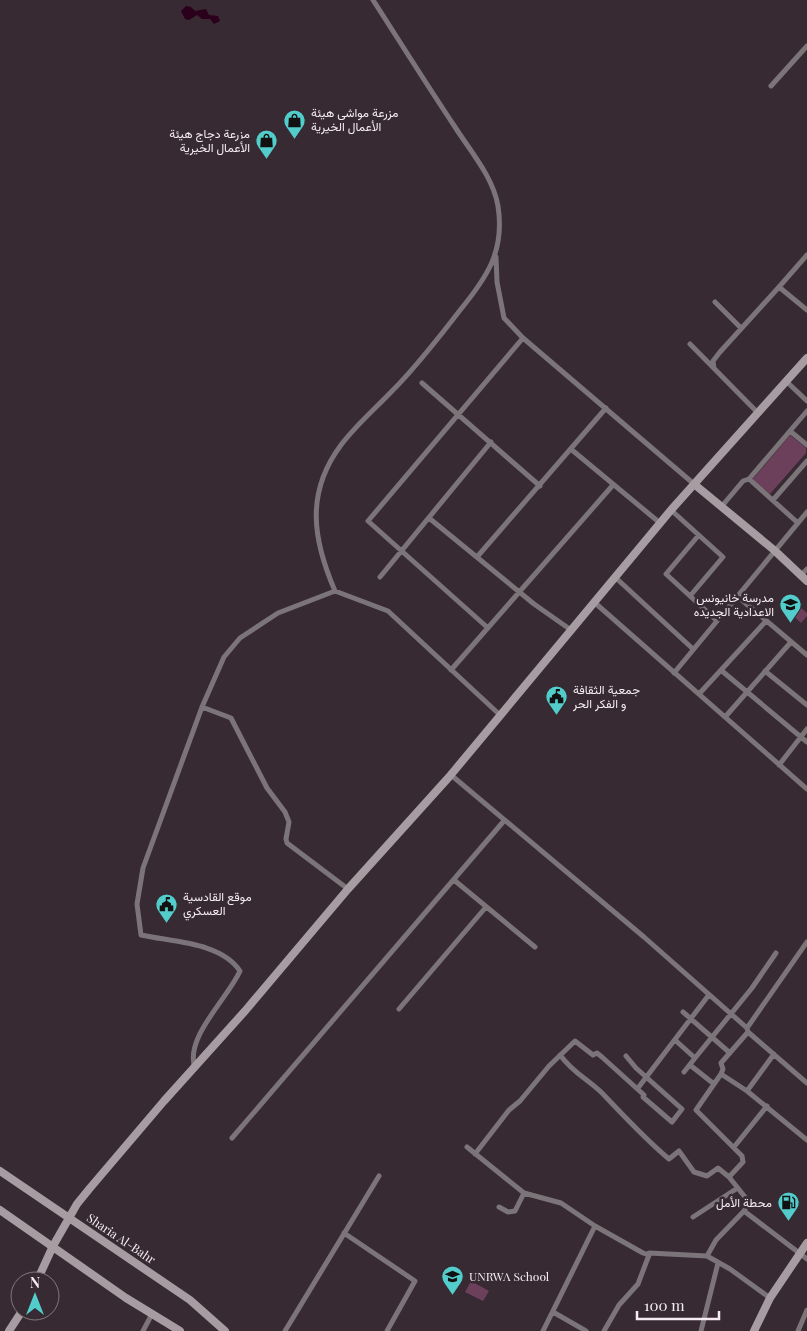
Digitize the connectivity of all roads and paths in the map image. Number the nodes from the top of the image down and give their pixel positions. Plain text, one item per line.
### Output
1 (372, 0) edge
2 (807, 46) edge
3 (771, 86) dead end
4 (496, 254) junction
5 (807, 255) edge
6 (779, 287) junction
7 (715, 302) dead end
8 (807, 310) edge
9 (741, 328) junction
10 (523, 338) junction
11 (690, 344) dead end
12 (807, 358) edge
13 (714, 368) junction
14 (787, 382) junction
15 (422, 383) dead end
16 (807, 401) edge
17 (606, 408) junction
18 (807, 411) edge
19 (758, 413) junction
20 (458, 414) junction
21 (790, 431) junction
22 (491, 442) junction
23 (807, 445) edge
24 (572, 450) dead end
25 (807, 461) edge
26 (749, 479) junction
27 (613, 484) junction
28 (694, 484) junction
29 (540, 486) junction
30 (773, 500) junction
31 (722, 506) junction
32 (670, 510) junction
33 (807, 512) edge
34 (429, 518) junction
35 (660, 523) junction
36 (798, 523) junction
37 (698, 536) junction
38 (774, 550) junction
39 (401, 551) junction
40 (477, 556) junction
41 (807, 569) edge
42 (380, 577) dead end
43 (616, 578) junction
44 (804, 579) edge
45 (335, 591) junction
46 (520, 592) junction
47 (690, 596) junction
48 (737, 596) junction
49 (594, 602) junction
50 (716, 620) junction
51 (766, 621) junction
52 (488, 628) junction
53 (571, 630) junction
54 (791, 642) junction
55 (693, 649) junction
56 (807, 655) edge
57 (451, 670) junction
58 (722, 671) junction
59 (765, 671) junction
60 (674, 673) junction
61 (747, 691) junction
62 (699, 694) junction
63 (807, 705) edge
64 (202, 708) junction
65 (500, 716) junction
66 (726, 716) junction
67 (807, 729) edge
68 (800, 736) junction
69 (807, 742) edge
70 (779, 765) junction
71 (451, 775) junction
72 (807, 790) edge
73 (503, 822) dead end
74 (454, 880) junction
75 (348, 889) junction
76 (486, 907) junction
77 (807, 942) edge
78 (535, 947) dead end
79 (776, 953) dead end
80 (708, 996) junction
81 (399, 1009) dead end
82 (683, 1012) dead end
83 (731, 1015) junction
84 (690, 1019) junction
85 (747, 1030) junction
86 (712, 1038) junction
87 (675, 1040) junction
88 (730, 1053) junction
89 (774, 1054) junction
90 (560, 1055) junction
91 (626, 1056) dead end
92 (695, 1058) junction
93 (690, 1065) junction
94 (195, 1068) junction
95 (684, 1072) dead end
96 (721, 1074) junction
97 (647, 1077) junction
98 (807, 1083) edge
99 (714, 1084) junction
100 (638, 1088) junction
101 (747, 1091) junction
102 (767, 1106) junction
103 (232, 1138) dead end
104 (807, 1140) edge
105 (467, 1147) dead end
106 (734, 1147) junction
107 (475, 1154) junction
108 (0, 1171) edge
109 (379, 1176) dead end
110 (729, 1177) junction
111 (736, 1188) junction
112 (524, 1193) junction
113 (499, 1207) dead end
114 (0, 1210) edge
115 (744, 1211) junction
116 (693, 1217) dead end
117 (69, 1218) junction
118 (595, 1226) junction
119 (344, 1233) junction
120 (807, 1243) edge
121 (53, 1246) junction
122 (800, 1254) junction
123 (649, 1255) junction
124 (707, 1256) junction
125 (807, 1259) edge
126 (718, 1264) junction
127 (42, 1271) edge
128 (770, 1298) junction
129 (807, 1310) edge
130 (553, 1312) junction
131 (152, 1314) junction
132 (143, 1331) edge
133 (180, 1331) edge
134 (225, 1331) edge
135 (285, 1331) edge
136 (387, 1331) edge
137 (543, 1331) edge
138 (586, 1331) edge
139 (604, 1331) edge
140 (701, 1331) edge
141 (754, 1331) edge
142 (798, 1331) edge

1 - 4 street
2 - 3 street
4 - 10 street
4 - 45 street
5 - 6 street
6 - 8 street
6 - 9 street
7 - 9 street
9 - 13 street
10 - 17 street
10 - 20 street
11 - 13 street
12 - 14 street
13 - 19 street
14 - 16 street
14 - 19 street
15 - 20 street
17 - 28 street
17 - 29 street
18 - 21 street
19 - 28 street
20 - 22 street
20 - 39 street
21 - 23 street
21 - 26 street
22 - 29 street
22 - 34 street
24 - 27 street
25 - 30 street
26 - 30 street
26 - 31 street
27 - 35 street
27 - 46 street
28 - 31 street
28 - 32 street
29 - 40 street
30 - 36 street
31 - 38 street
32 - 35 street
32 - 37 street
33 - 36 street
34 - 39 street
34 - 40 street
35 - 43 street
36 - 38 street
37 - 47 street
37 - 47 street
38 - 44 street
38 - 48 street
39 - 42 street
39 - 52 street
40 - 46 street
41 - 44 street
43 - 49 street
43 - 55 street
45 - 57 street
45 - 64 street
46 - 52 street
46 - 53 street
47 - 50 street
48 - 50 street
48 - 51 street
49 - 53 street
49 - 60 street
50 - 55 street
51 - 54 street
51 - 58 street
52 - 57 street
53 - 65 street
54 - 56 street
54 - 59 street
55 - 60 street
57 - 65 street
58 - 61 street
58 - 62 street
59 - 61 street
59 - 63 street
60 - 62 street
61 - 66 street
61 - 68 street
62 - 66 street
64 - 75 street
64 - 94 street
65 - 71 street
66 - 70 street
67 - 68 street
68 - 69 street
68 - 70 street
70 - 72 street
71 - 75 street
71 - 80 street
73 - 74 street
74 - 76 street
74 - 103 street
75 - 94 street
76 - 78 street
76 - 81 street
77 - 85 street
79 - 83 street
80 - 83 street
80 - 84 street
82 - 84 street
83 - 85 street
83 - 86 street
84 - 86 street
84 - 87 street
85 - 88 street
85 - 89 street
86 - 88 street
86 - 92 street
87 - 92 street
87 - 97 street
88 - 96 street
89 - 98 street
89 - 101 street
90 - 100 street
90 - 107 street
90 - 110 street
91 - 97 street
92 - 93 street
93 - 95 street
93 - 99 street
94 - 117 street
96 - 99 street
96 - 101 street
97 - 100 street
97 - 100 street
99 - 106 street
101 - 102 street
102 - 104 street
102 - 106 street
105 - 107 street
106 - 110 street
107 - 112 street
108 - 117 street, Sharia Al-Bahr
109 - 119 street
110 - 111 street
111 - 115 street
111 - 116 street
112 - 113 street
112 - 118 street
114 - 121 street
115 - 122 street
115 - 124 street
117 - 121 street
117 - 134 street, Sharia Al-Bahr
118 - 123 street
118 - 130 street
119 - 135 street
119 - 136 street
120 - 122 street
121 - 127 street
121 - 131 street
122 - 125 street
122 - 128 street
123 - 124 street
123 - 139 street
124 - 126 street
126 - 128 street
126 - 140 street
128 - 141 street
129 - 142 street
130 - 137 street
130 - 138 street
131 - 132 street
131 - 133 street

